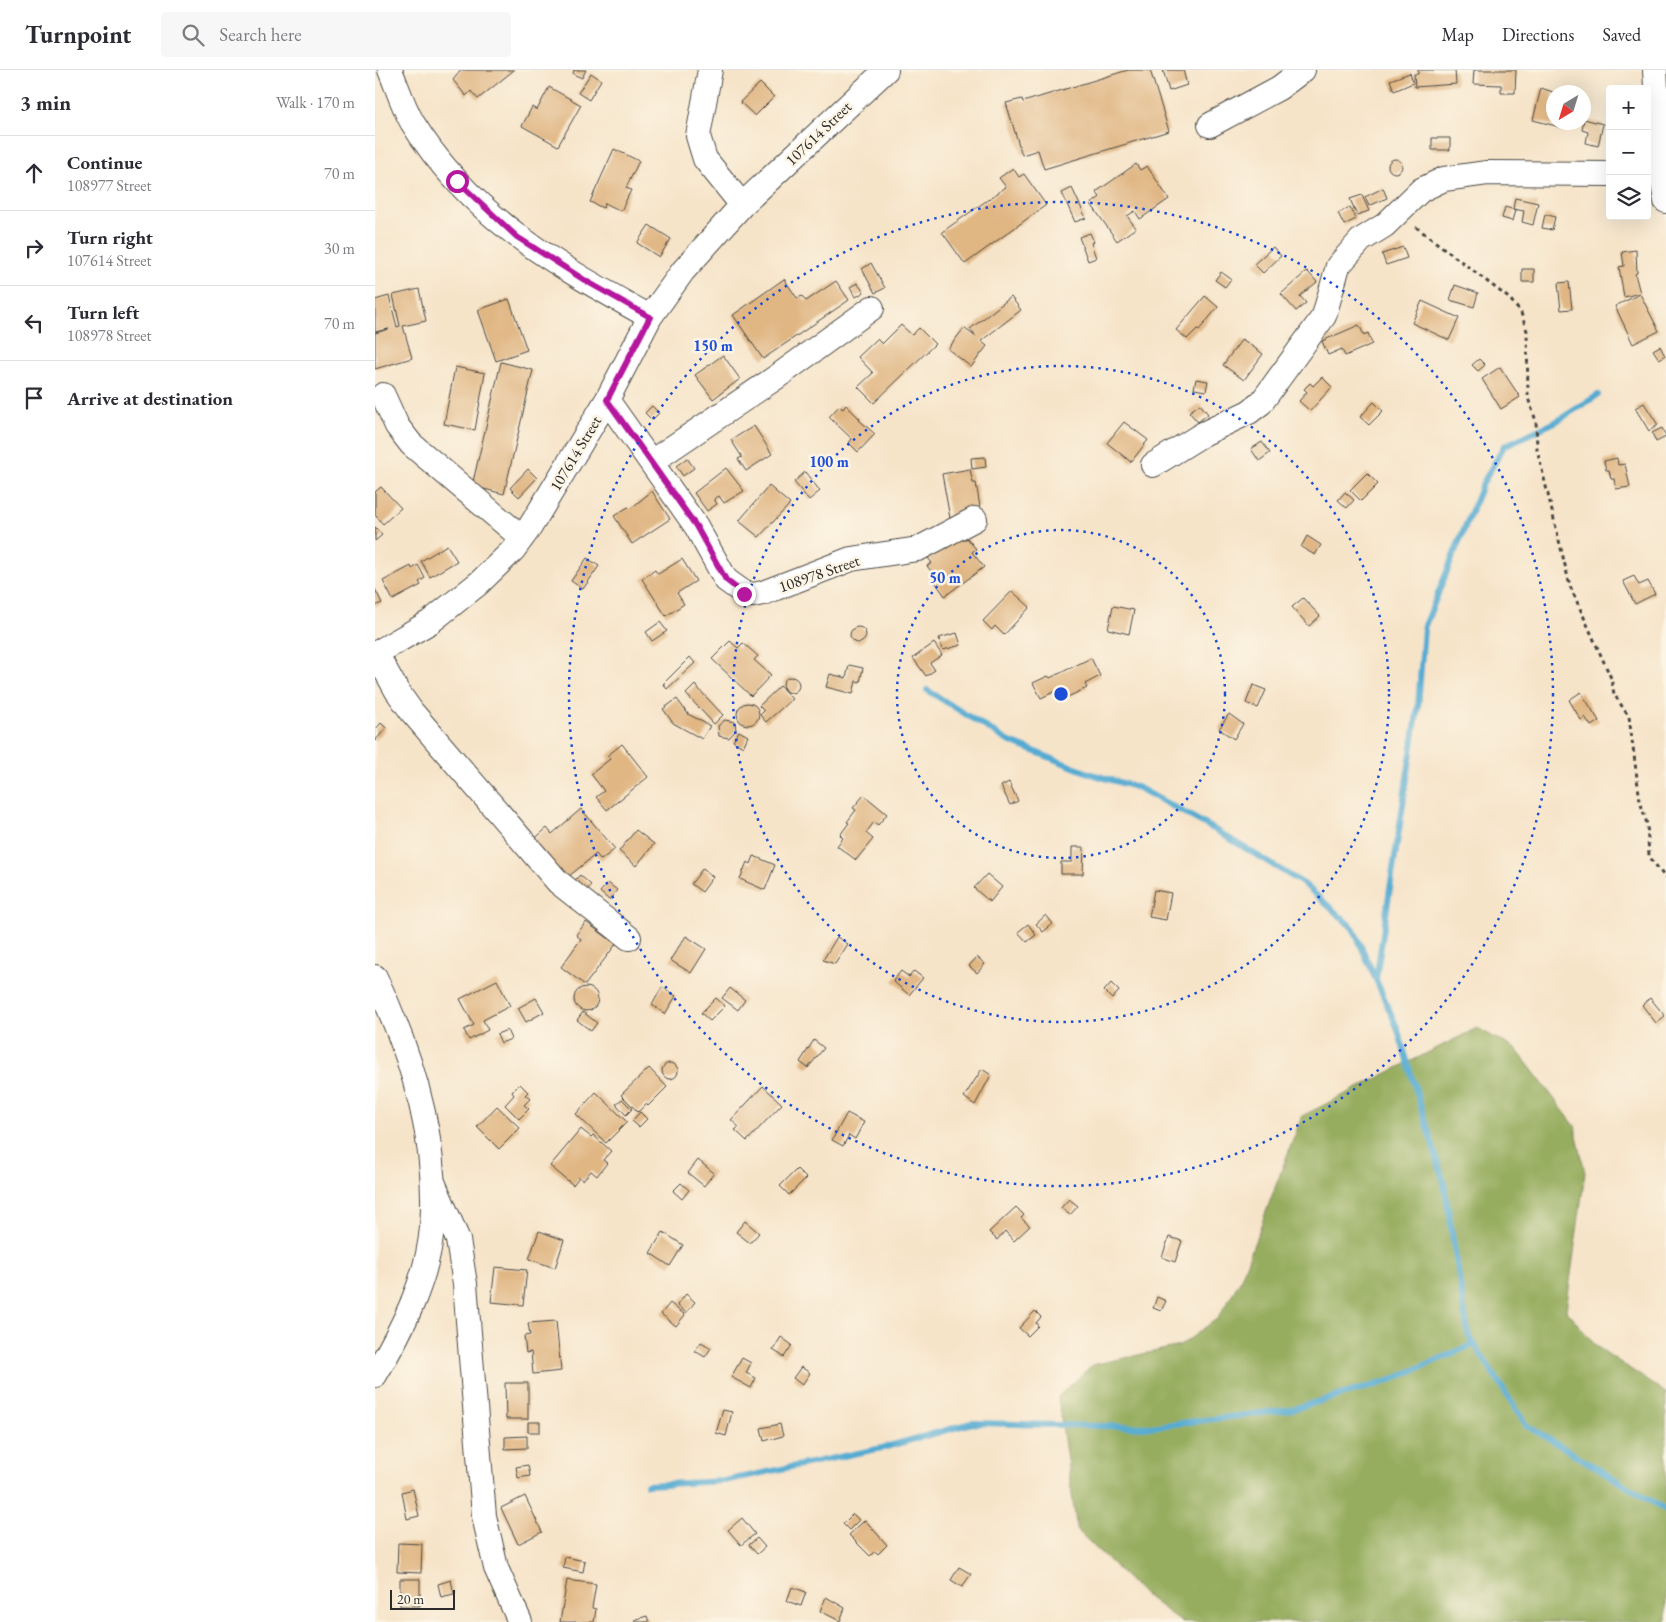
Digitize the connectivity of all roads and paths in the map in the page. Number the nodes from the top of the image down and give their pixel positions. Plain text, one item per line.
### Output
1 (390, 70) edge
2 (710, 70) edge
3 (886, 70) edge
4 (1303, 70) edge
5 (1655, 70) edge
6 (1210, 125) dead end
7 (1654, 172) edge
8 (1606, 174) edge
9 (1666, 201) edge
10 (742, 205) junction
11 (1404, 208) junction
12 (872, 308) dead end
13 (650, 317) junction
14 (383, 395) dead end
15 (607, 400) junction
16 (651, 462) junction
17 (1153, 465) dead end
18 (975, 519) dead end
19 (522, 538) junction
20 (376, 653) edge
21 (1666, 879) edge
22 (629, 938) dead end
23 (375, 976) edge
24 (433, 1182) junction
25 (383, 1342) edge
26 (375, 1375) edge
27 (520, 1622) edge

1 - 13 street
2 - 10 street
3 - 10 street, 107614 Street
4 - 6 street
5 - 7 street
7 - 9 street
8 - 11 street
10 - 13 street, 107614 Street
11 - 17 street
11 - 21 path
12 - 16 street
13 - 15 street, 107614 Street
14 - 19 street
15 - 16 street, 108978 Street
15 - 19 street, 107614 Street
16 - 18 street, 108978 Street
19 - 20 street, 107614 Street
20 - 22 street
23 - 24 street
24 - 25 street
24 - 27 street
25 - 26 street

